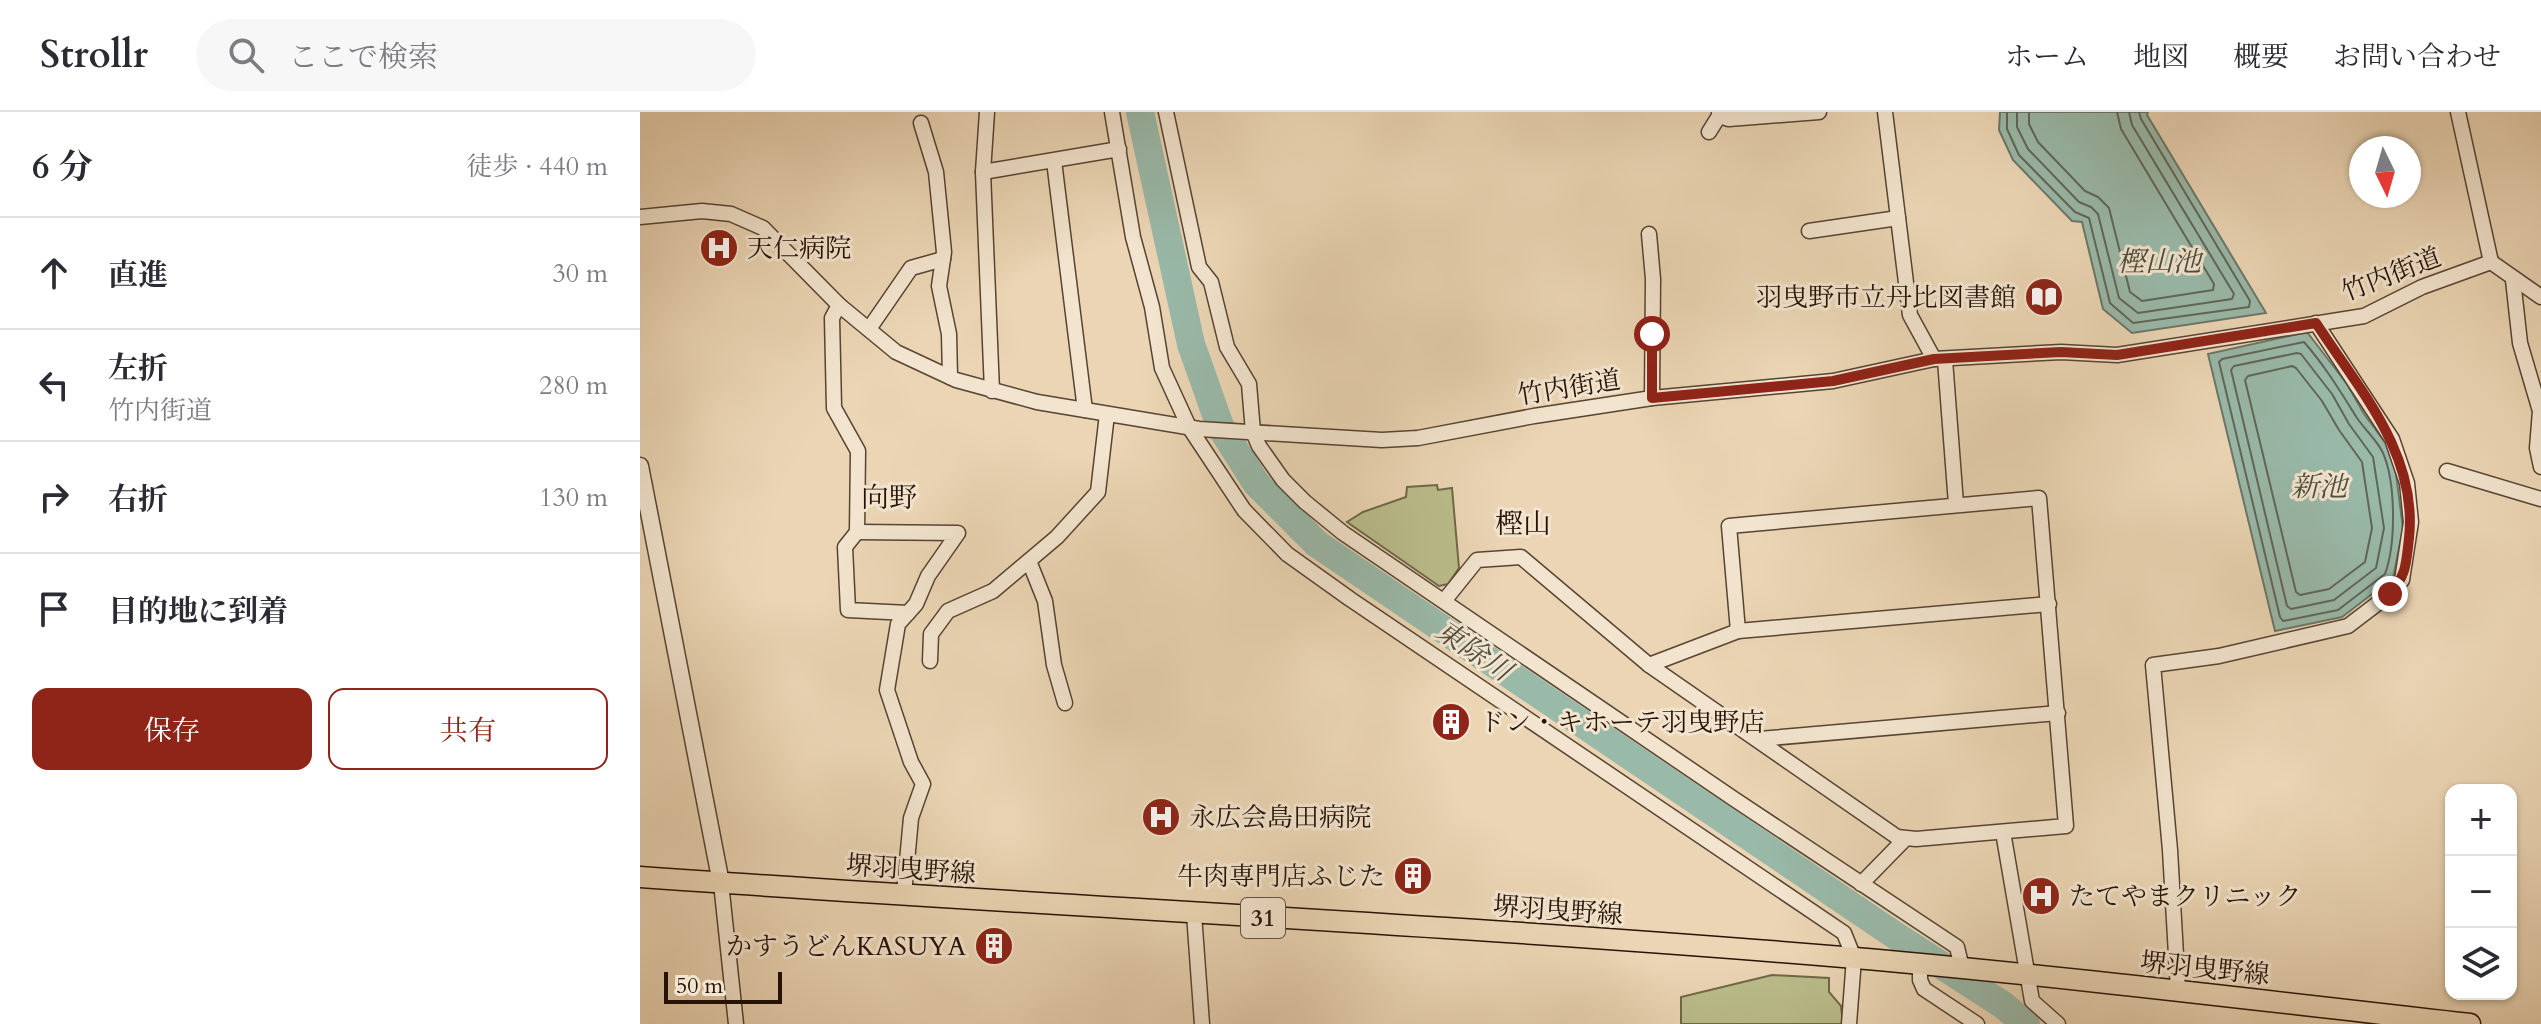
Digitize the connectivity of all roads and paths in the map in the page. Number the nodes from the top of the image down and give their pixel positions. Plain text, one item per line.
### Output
1 (987, 112) edge
2 (1112, 112) edge
3 (1819, 112) edge
4 (1885, 112) edge
5 (2458, 112) edge
6 (1170, 113) edge
7 (1719, 114) edge
8 (921, 123) dead end
9 (1709, 132) dead end
10 (1119, 149) junction
11 (1054, 161) junction
12 (983, 172) junction
13 (640, 217) edge
14 (1898, 218) junction
15 (1809, 231) dead end
16 (1649, 234) dead end
17 (943, 259) junction
18 (2491, 262) junction
19 (2513, 280) junction
20 (2541, 297) edge
21 (839, 305) junction
22 (2316, 323) junction
23 (869, 329) junction
24 (1940, 359) junction
25 (950, 377) junction
26 (992, 391) junction
27 (1652, 398) junction
28 (1085, 410) junction
29 (1107, 414) junction
30 (1194, 428) junction
31 (1248, 432) junction
32 (640, 466) edge
33 (2541, 467) edge
34 (2447, 471) dead end
35 (2541, 499) edge
36 (1956, 504) junction
37 (857, 532) junction
38 (1029, 561) junction
39 (1444, 601) junction
40 (2049, 604) junction
41 (908, 613) junction
42 (1738, 631) junction
43 (930, 661) dead end
44 (1649, 665) junction
45 (1065, 703) dead end
46 (2058, 713) junction
47 (1759, 739) junction
48 (2003, 832) junction
49 (1905, 839) junction
50 (640, 877) edge
51 (721, 883) junction
52 (1861, 884) junction
53 (904, 894) junction
54 (1194, 914) junction
55 (1854, 958) junction
56 (1967, 963) junction
57 (1920, 972) junction
58 (2026, 974) junction
59 (2178, 990) junction
60 (736, 1024) edge
61 (1202, 1024) edge
62 (1849, 1024) edge
63 (1977, 1024) edge
64 (2058, 1024) edge
65 (2470, 1024) edge

1 - 12 street
2 - 10 street
3 - 7 street
4 - 14 street
5 - 18 street
6 - 31 street
7 - 9 street
8 - 17 street
10 - 11 street
10 - 30 street
11 - 12 street
11 - 28 street
12 - 26 street
13 - 21 street, 竹内街道
14 - 15 street
14 - 24 street
16 - 27 street
17 - 23 street
17 - 25 street
18 - 19 street
18 - 22 street, 竹内街道
19 - 20 street
19 - 33 street
21 - 23 street, 竹内街道
21 - 37 street
22 - 24 street, 竹内街道
22 - 59 street
23 - 25 street, 竹内街道
24 - 27 street, 竹内街道
24 - 36 street
25 - 26 street, 竹内街道
26 - 28 street, 竹内街道
27 - 31 street, 竹内街道
28 - 29 street, 竹内街道
29 - 30 street, 竹内街道
29 - 38 street
30 - 31 street, 竹内街道
30 - 55 street
31 - 39 street
32 - 51 street
34 - 35 street
36 - 40 street
36 - 42 street
37 - 41 street
37 - 41 street
38 - 43 street
38 - 45 street
39 - 44 street
39 - 52 street
40 - 42 street
40 - 46 street
41 - 53 street
42 - 44 street
44 - 47 street
46 - 47 street
46 - 48 street
47 - 49 street
48 - 49 street
48 - 58 street
49 - 52 street
50 - 51 main road, 堺羽曳野線 / 31
51 - 53 main road, 堺羽曳野線 / 31
51 - 60 street
52 - 56 street
53 - 54 main road, 堺羽曳野線 / 31
54 - 55 main road, 堺羽曳野線 / 31
54 - 61 street
55 - 57 main road, 堺羽曳野線 / 31
55 - 62 street
56 - 57 main road, 堺羽曳野線 / 31
56 - 58 main road, 堺羽曳野線 / 31
57 - 63 street
58 - 59 main road, 堺羽曳野線 / 31
58 - 64 street
59 - 65 main road, 堺羽曳野線 / 31

